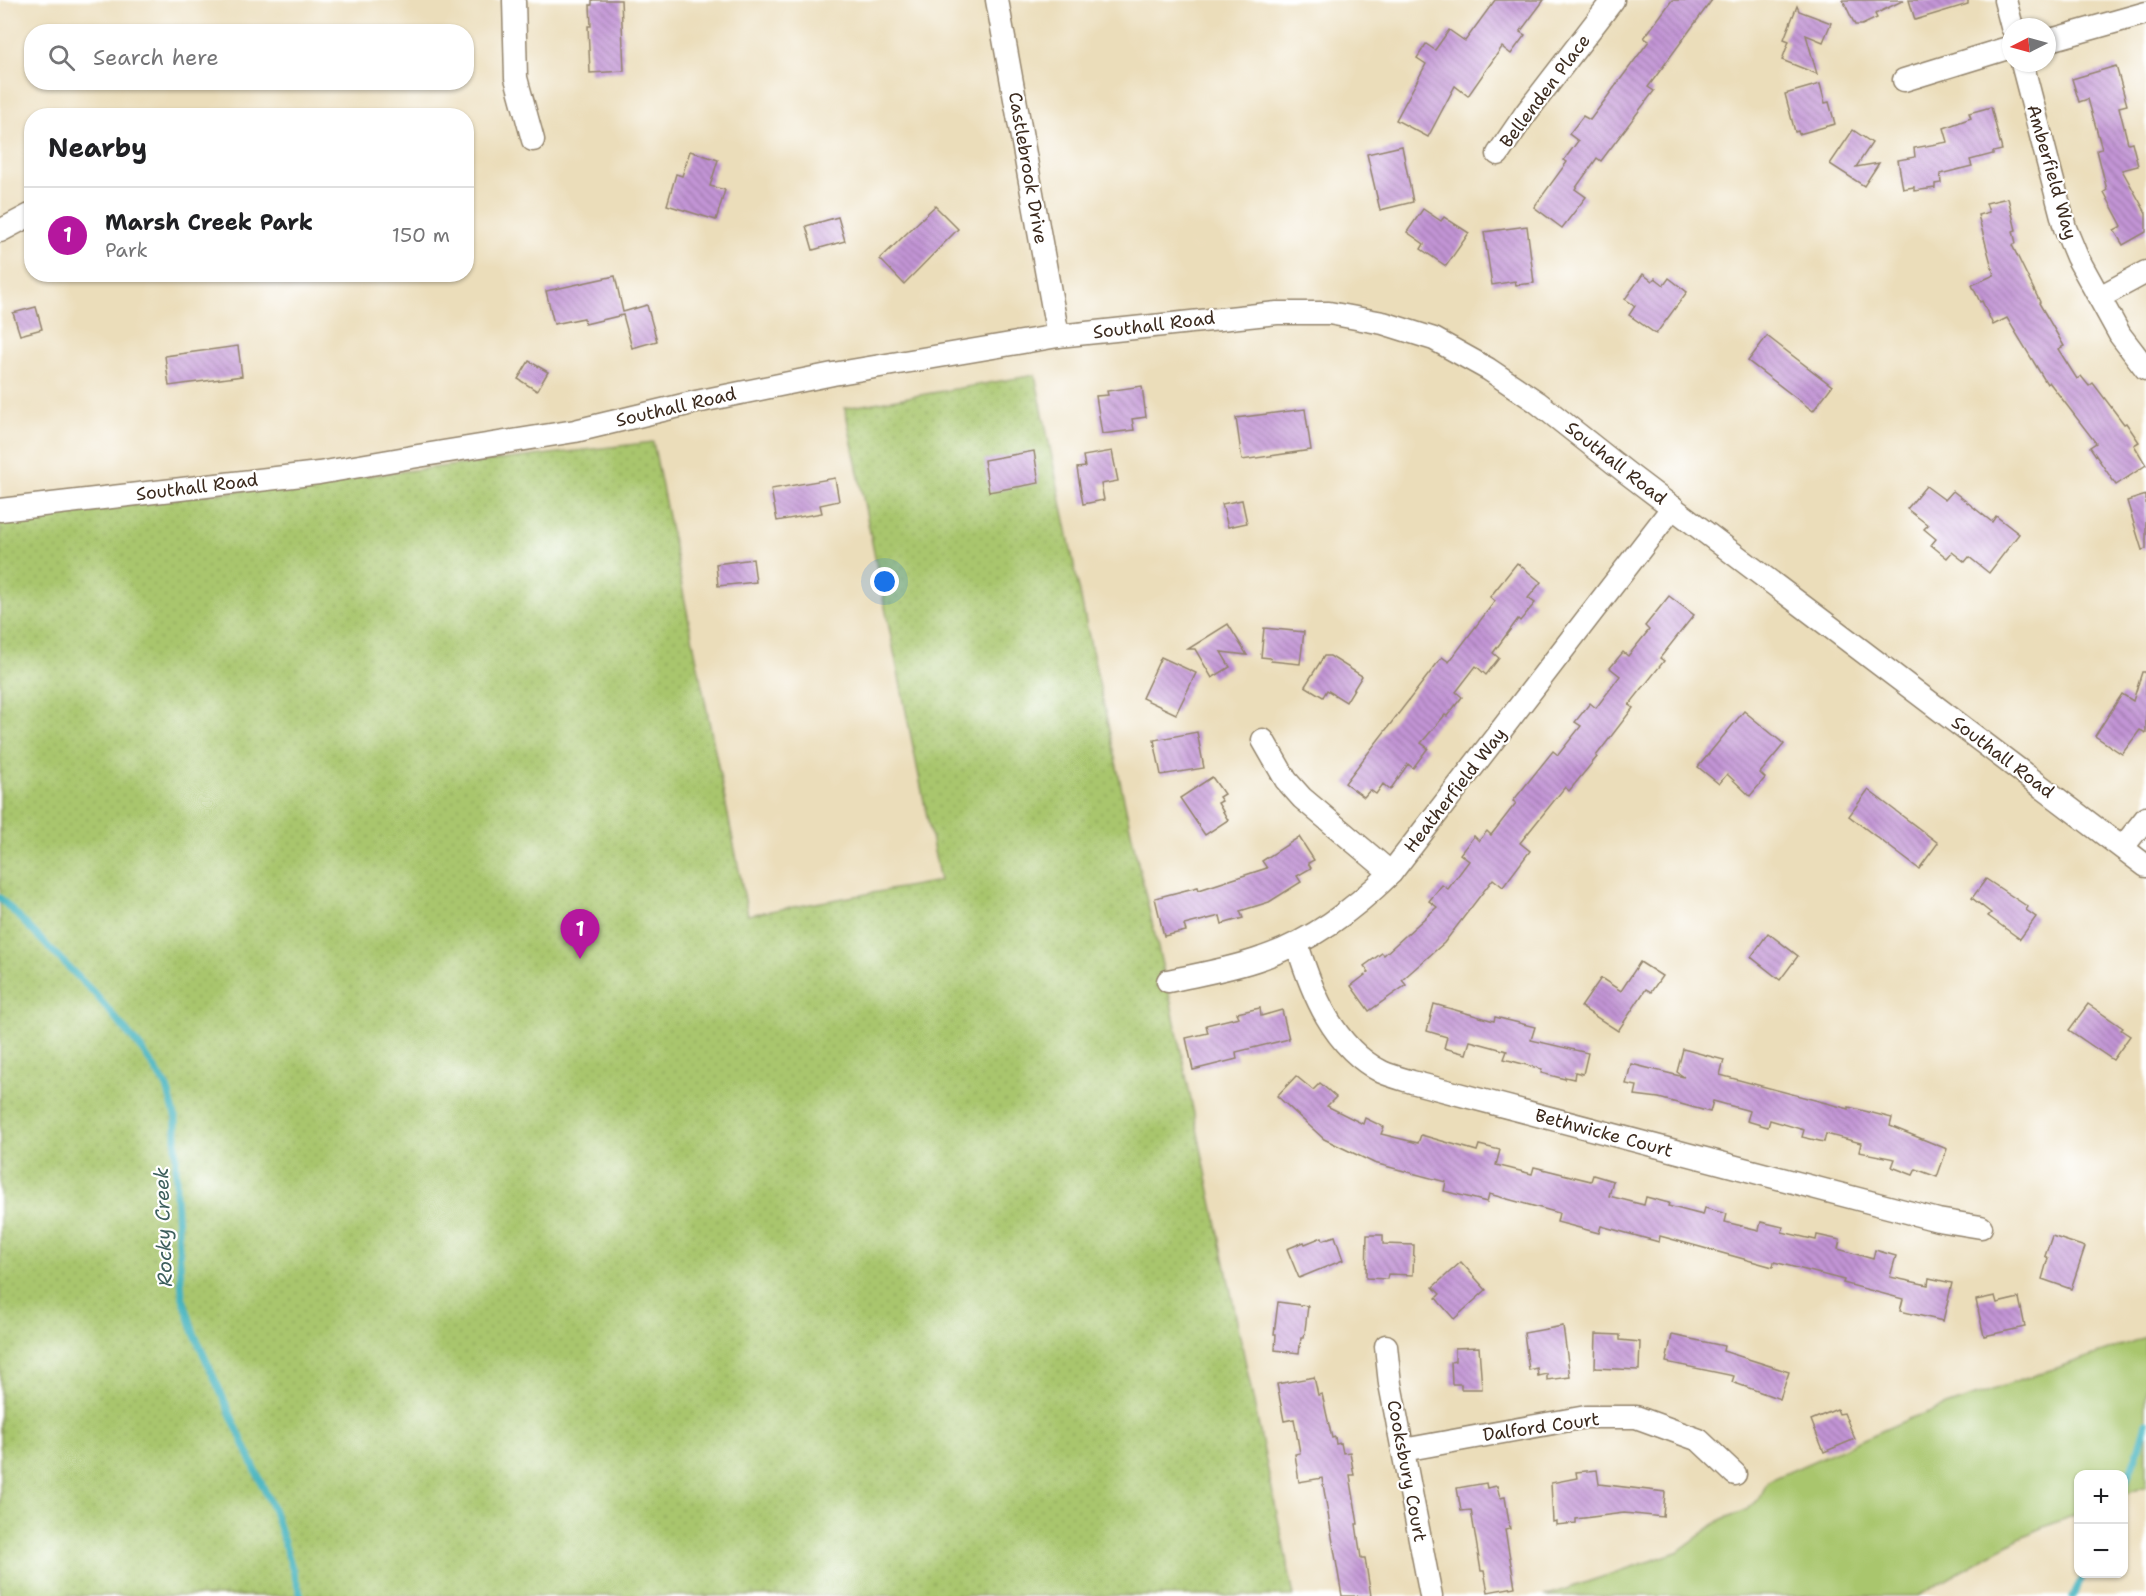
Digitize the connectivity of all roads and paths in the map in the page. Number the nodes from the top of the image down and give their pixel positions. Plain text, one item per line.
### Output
1 (514, 0) edge
2 (997, 0) edge
3 (1613, 0) edge
4 (2005, 0) edge
5 (2146, 13) edge
6 (2010, 18) edge
7 (2056, 38) edge
8 (2002, 49) edge
9 (2024, 72) edge
10 (1904, 80) dead end
11 (533, 140) dead end
12 (1498, 154) dead end
13 (24, 218) edge
14 (0, 231) edge
15 (2146, 272) edge
16 (2100, 297) junction
17 (1058, 336) junction
18 (2146, 369) edge
19 (1673, 507) junction
20 (0, 510) edge
21 (1263, 740) dead end
22 (2146, 818) edge
23 (2123, 847) junction
24 (2146, 866) edge
25 (1391, 873) junction
26 (1297, 944) junction
27 (1168, 981) dead end
28 (1981, 1227) dead end
29 (1386, 1346) dead end
30 (1403, 1450) junction
31 (1735, 1474) dead end
32 (1431, 1596) edge

1 - 11 street
2 - 17 street, Castlebrook Drive
3 - 12 street, Bellenden Place
4 - 6 street
5 - 7 street
8 - 10 street
9 - 16 street, Amberfield Way
13 - 14 street
15 - 16 street
16 - 18 street, Amberfield Way
17 - 19 street, Southall Road
17 - 20 street, Southall Road
19 - 23 street, Southall Road
19 - 25 street, Heatherfield Way
21 - 25 street
22 - 23 street
23 - 24 street, Southall Road
25 - 26 street, Heatherfield Way
26 - 27 street, Heatherfield Way
26 - 28 street, Bethwicke Court
29 - 30 street, Cooksbury Court
30 - 31 street, Dalford Court
30 - 32 street, Cooksbury Court

